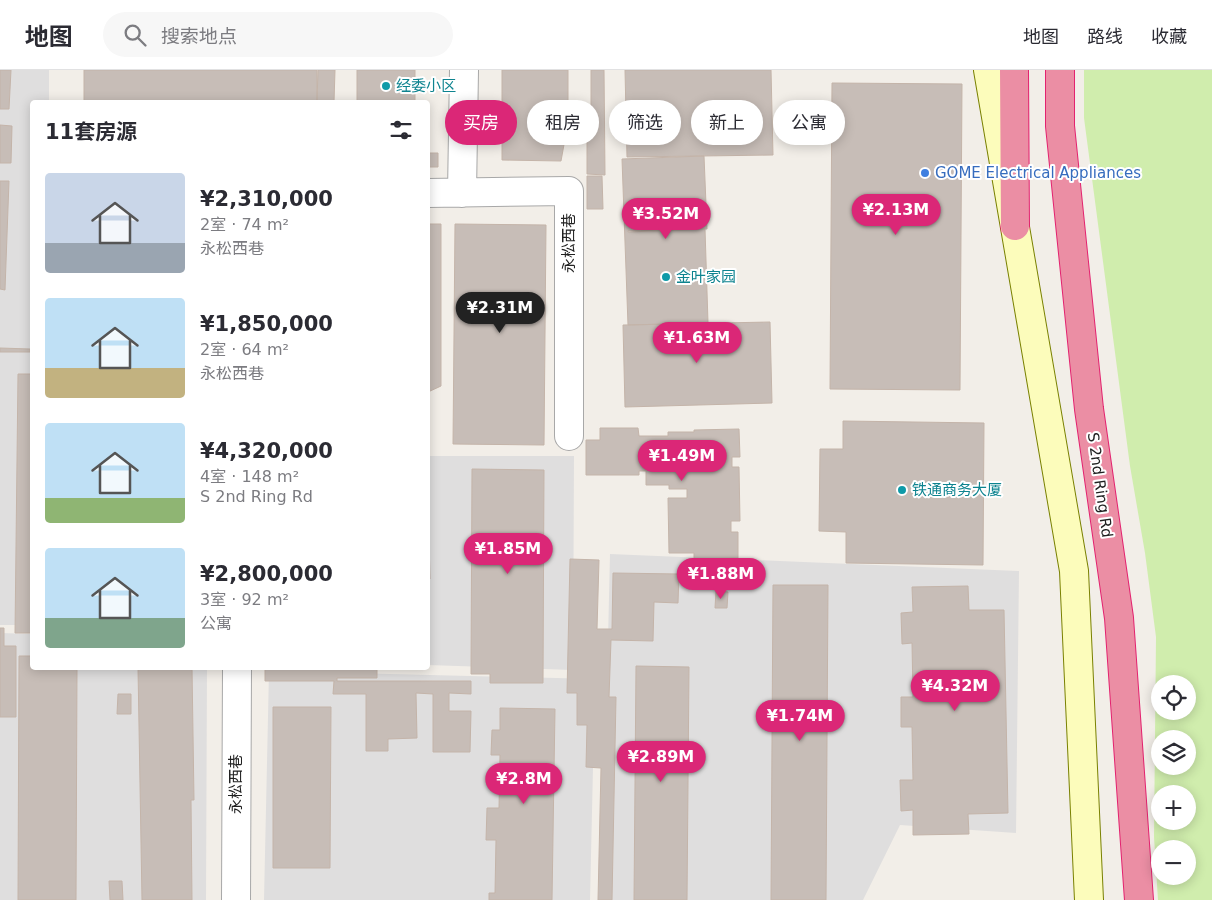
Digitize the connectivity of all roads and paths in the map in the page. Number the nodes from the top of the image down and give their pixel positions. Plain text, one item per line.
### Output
1 (464, 70) edge
2 (988, 70) edge
3 (1014, 70) edge
4 (1060, 70) edge
5 (430, 193) edge
6 (462, 193) junction
7 (1015, 226) junction
8 (569, 436) dead end
9 (236, 670) edge
10 (1137, 892) edge
11 (236, 900) edge
12 (1089, 900) edge

1 - 6 street
2 - 7 street
3 - 7 highway
4 - 10 highway, S 2nd Ring Rd
5 - 6 street, 永松西巷
6 - 8 street, 永松西巷
7 - 12 street
9 - 11 street, 永松西巷

